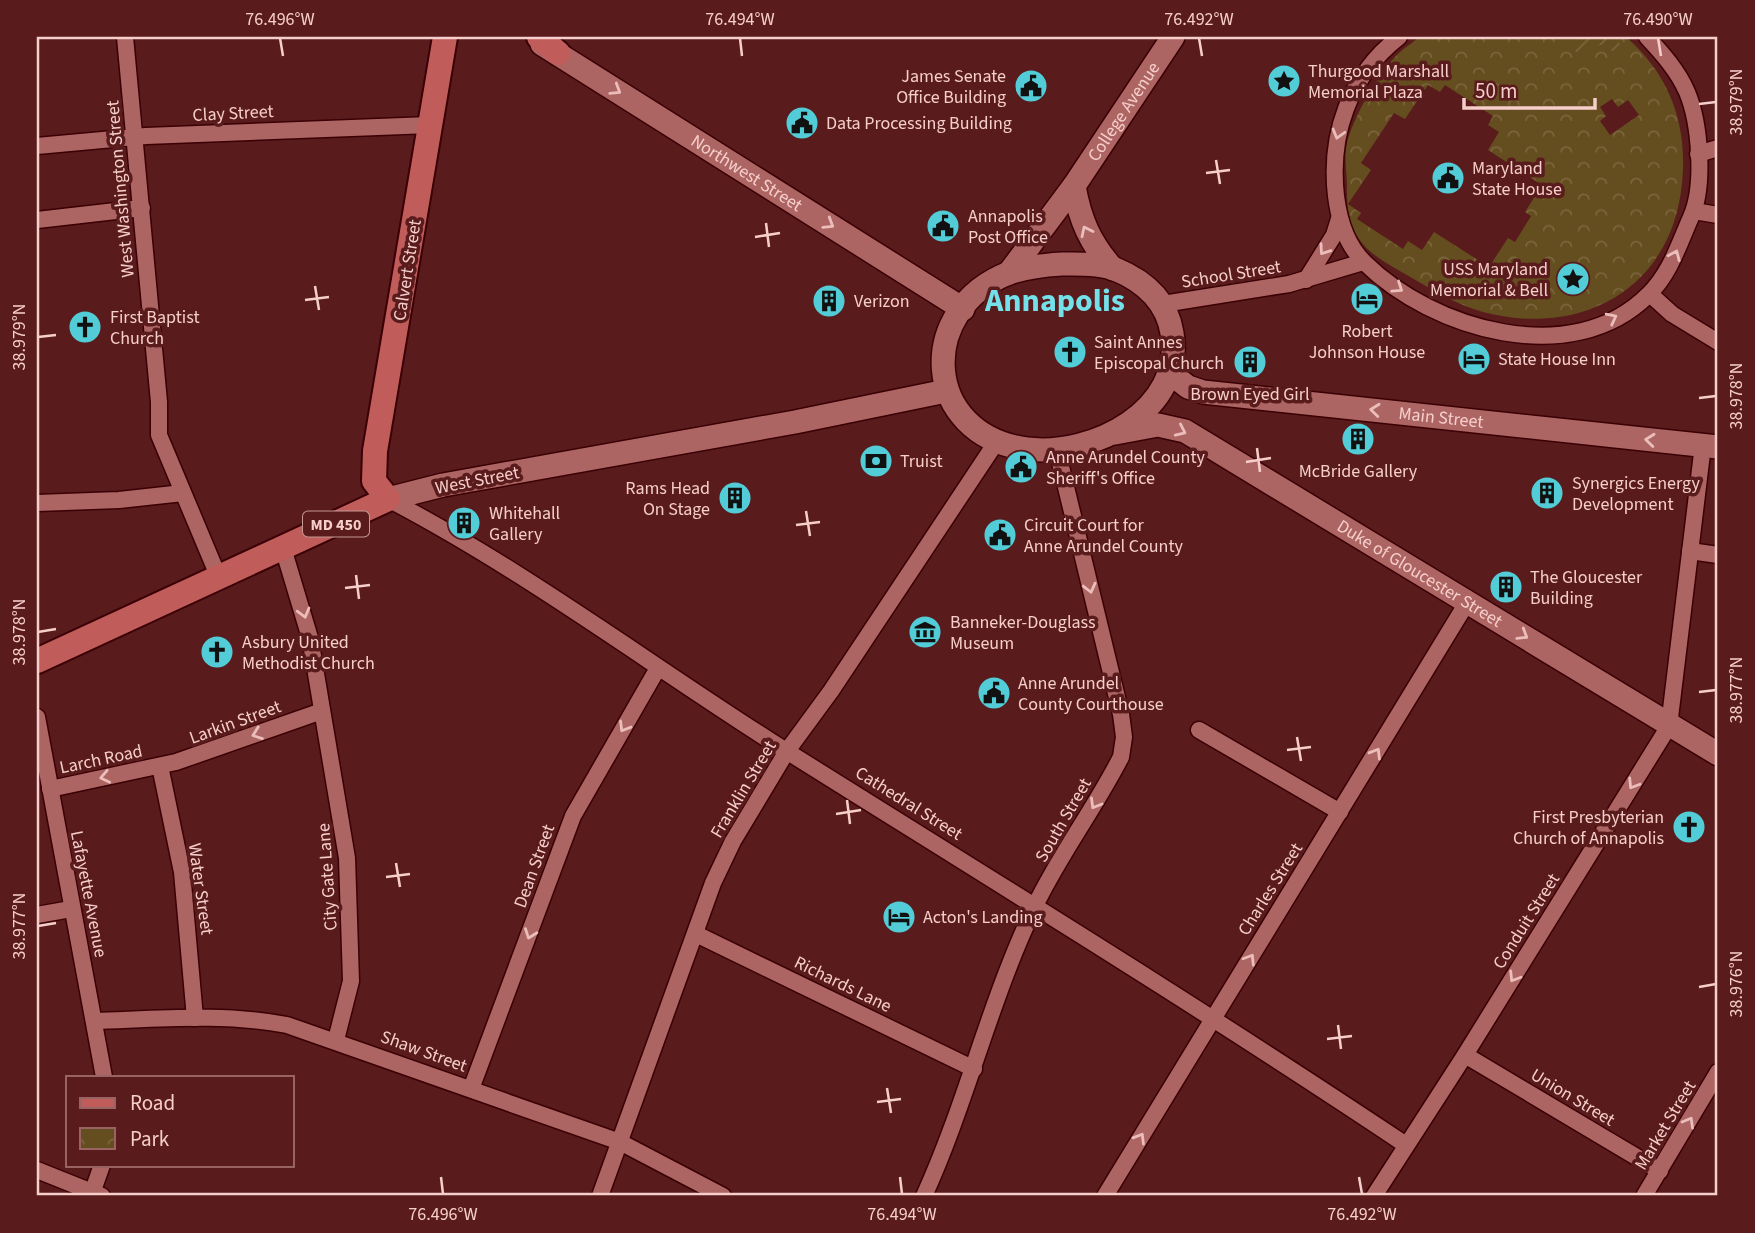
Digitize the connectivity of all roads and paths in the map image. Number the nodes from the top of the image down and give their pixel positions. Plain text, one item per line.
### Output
1 (125, 37) edge
2 (445, 37) edge
3 (530, 37) edge
4 (539, 37) edge
5 (1173, 37) edge
6 (1399, 37) edge
7 (1647, 37) edge
8 (558, 53) junction
9 (430, 125) junction
10 (134, 136) junction
11 (37, 146) edge
12 (1718, 148) edge
13 (1698, 154) junction
14 (1074, 186) junction
15 (142, 208) junction
16 (1694, 211) junction
17 (1718, 215) edge
18 (1339, 219) junction
19 (37, 220) edge
20 (1363, 262) junction
21 (1113, 269) junction
22 (1009, 273) junction
23 (1306, 280) junction
24 (1650, 294) junction
25 (1163, 304) junction
26 (963, 309) junction
27 (1718, 341) edge
28 (1170, 373) junction
29 (947, 391) junction
30 (1115, 433) junction
31 (997, 441) junction
32 (1710, 446) edge
33 (1057, 450) junction
34 (183, 493) junction
35 (388, 499) junction
36 (37, 503) edge
37 (283, 548) junction
38 (1690, 551) junction
39 (1718, 555) edge
40 (219, 578) junction
41 (1468, 601) junction
42 (37, 661) edge
43 (658, 668) junction
44 (322, 711) junction
45 (37, 717) edge
46 (1669, 726) junction
47 (1199, 730) dead end
48 (787, 751) junction
49 (1718, 754) edge
50 (160, 766) junction
51 (50, 789) junction
52 (1340, 812) junction
53 (1035, 905) junction
54 (71, 909) junction
55 (37, 915) edge
56 (696, 934) junction
57 (1214, 1017) junction
58 (195, 1018) junction
59 (94, 1021) junction
60 (336, 1040) junction
61 (1465, 1055) junction
62 (974, 1069) junction
63 (1718, 1072) edge
64 (104, 1076) edge
65 (471, 1089) junction
66 (620, 1142) junction
67 (1406, 1145) junction
68 (102, 1166) edge
69 (37, 1170) edge
70 (1660, 1171) junction
71 (95, 1195) edge
72 (600, 1196) edge
73 (723, 1196) edge
74 (924, 1196) edge
75 (1105, 1196) edge
76 (1374, 1196) edge
77 (1644, 1196) edge

1 - 10 street, West Washington Street
2 - 9 main road, Calvert Street
3 - 8 main road, Northwest Street
4 - 8 main road
5 - 14 main road, College Avenue
6 -> 18 street
7 - 13 street
8 -> 26 main road, Northwest Street
9 - 10 street, Clay Street
9 - 35 main road, Calvert Street
10 - 11 street, Clay Street
10 - 15 street, West Washington Street
12 - 13 street
13 - 16 street
21 -> 14 main road
14 - 22 main road, College Avenue
15 - 19 street
15 - 34 street, West Washington Street
16 - 17 street
24 -> 16 street
18 - 20 street
18 -> 23 street, School Street
20 - 23 street, School Street
20 -> 24 street
21 - 22 main road
21 - 25 main road
22 - 26 main road
23 - 25 street, School Street
24 - 27 street
25 - 28 main road
26 - 29 main road
28 - 30 main road
32 -> 28 main road, Main Street
29 - 31 main road
29 - 35 main road, West Street / MD 450
30 - 33 main road
30 -> 41 main road, Duke of Gloucester Street
31 - 33 main road
31 - 48 street, Franklin Street
32 - 38 street, Conduit Street
33 -> 53 street, South Street
34 - 36 street
34 - 40 street, West Washington Street
35 - 37 main road, West Street / MD 450
35 - 43 street, Cathedral Street
37 - 40 main road, West Street / MD 450
37 -> 44 street, City Gate Lane
38 - 39 street
38 - 46 street, Conduit Street
40 - 42 main road, West Street / MD 450
41 -> 46 main road, Duke of Gloucester Street
52 -> 41 street, Charles Street
43 - 48 street, Cathedral Street
43 -> 65 street, Dean Street
44 -> 50 street, Larkin Street
44 - 60 street, City Gate Lane
45 - 51 street, Lafayette Avenue
46 - 49 main road, Duke of Gloucester Street
46 -> 61 street, Conduit Street
47 - 52 street
48 - 53 street, Cathedral Street
48 - 56 street, Franklin Street
50 -> 51 street, Larch Road
50 - 58 street, Water Street
51 - 54 street, Lafayette Avenue
57 -> 52 street, Charles Street
53 - 57 street, Cathedral Street
53 - 62 street, South Street
54 - 55 street
54 - 59 street, Lafayette Avenue
56 - 62 street, Richards Lane
56 - 66 street, Franklin Street
57 - 67 street, Cathedral Street
75 -> 57 street, Charles Street
58 - 59 street, Shaw Street
58 - 60 street, Shaw Street
59 - 64 street, Lafayette Avenue
60 - 65 street, Shaw Street
61 - 67 street, Conduit Street
61 - 70 street, Union Street
62 - 74 street, South Street
70 -> 63 street, Market Street
65 - 66 street, Shaw Street
66 - 72 street, Franklin Street
66 - 73 street, Shaw Street
67 - 76 street, Conduit Street
68 - 71 street
69 - 71 street
70 - 77 street, Market Street

